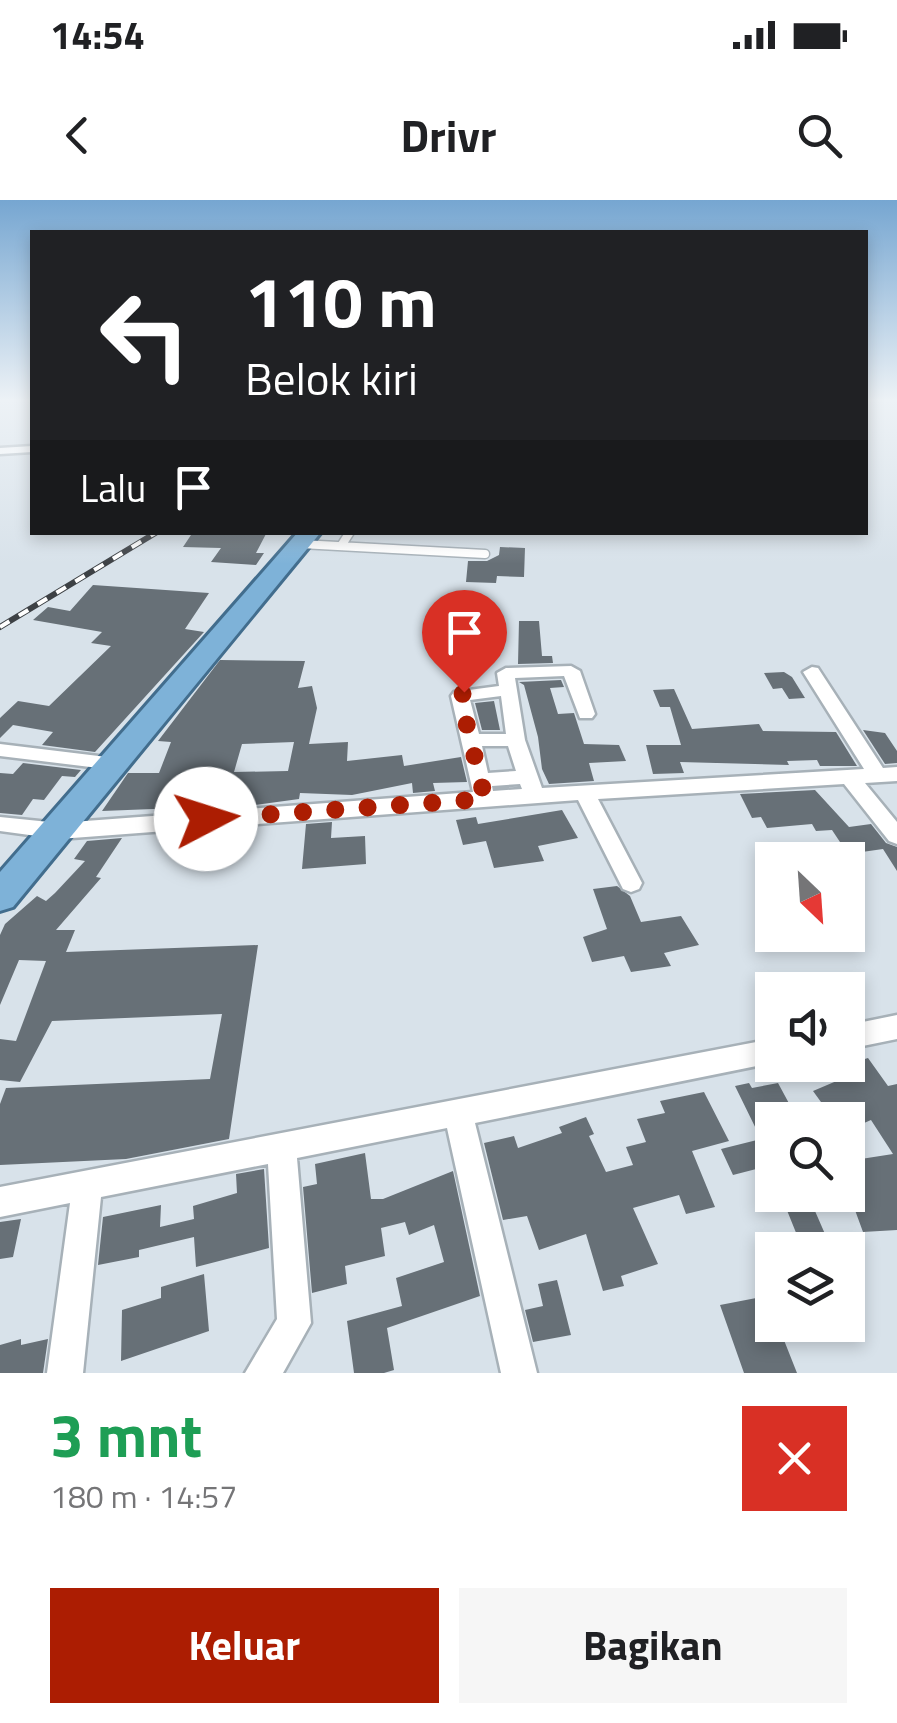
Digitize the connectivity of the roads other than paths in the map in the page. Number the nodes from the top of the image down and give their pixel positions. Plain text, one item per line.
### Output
1 (348, 535) edge
2 (306, 538) edge
3 (341, 546) junction
4 (486, 554) dead end
5 (812, 672) dead end
6 (506, 690) junction
7 (586, 714) dead end
8 (472, 740) junction
9 (516, 740) junction
10 (0, 750) edge
11 (115, 764) junction
12 (888, 775) edge
13 (849, 778) junction
14 (531, 786) junction
15 (483, 790) junction
16 (585, 793) junction
17 (0, 824) edge
18 (59, 831) junction
19 (897, 836) edge
20 (632, 883) dead end
21 (1, 895) edge
22 (897, 1027) edge
23 (865, 1034) edge
24 (755, 1055) edge
25 (458, 1113) junction
26 (282, 1148) junction
27 (86, 1187) junction
28 (0, 1202) edge
29 (65, 1373) edge
30 (263, 1373) edge
31 (519, 1373) edge

1 - 3 lane
2 - 3 lane
2 - 11 highway
3 - 4 lane
5 - 12 street
6 - 7 street
6 - 8 street
6 - 9 street
8 - 9 street
8 - 15 street
9 - 14 street
10 - 11 street
11 - 18 highway
12 - 13 street
13 - 16 street
13 - 19 street
14 - 15 street
14 - 16 street
15 - 18 street
16 - 20 street
17 - 18 street
18 - 21 highway
22 - 23 street
24 - 25 street
25 - 26 street
25 - 31 street
26 - 27 street
26 - 30 street
27 - 28 street
27 - 29 street

